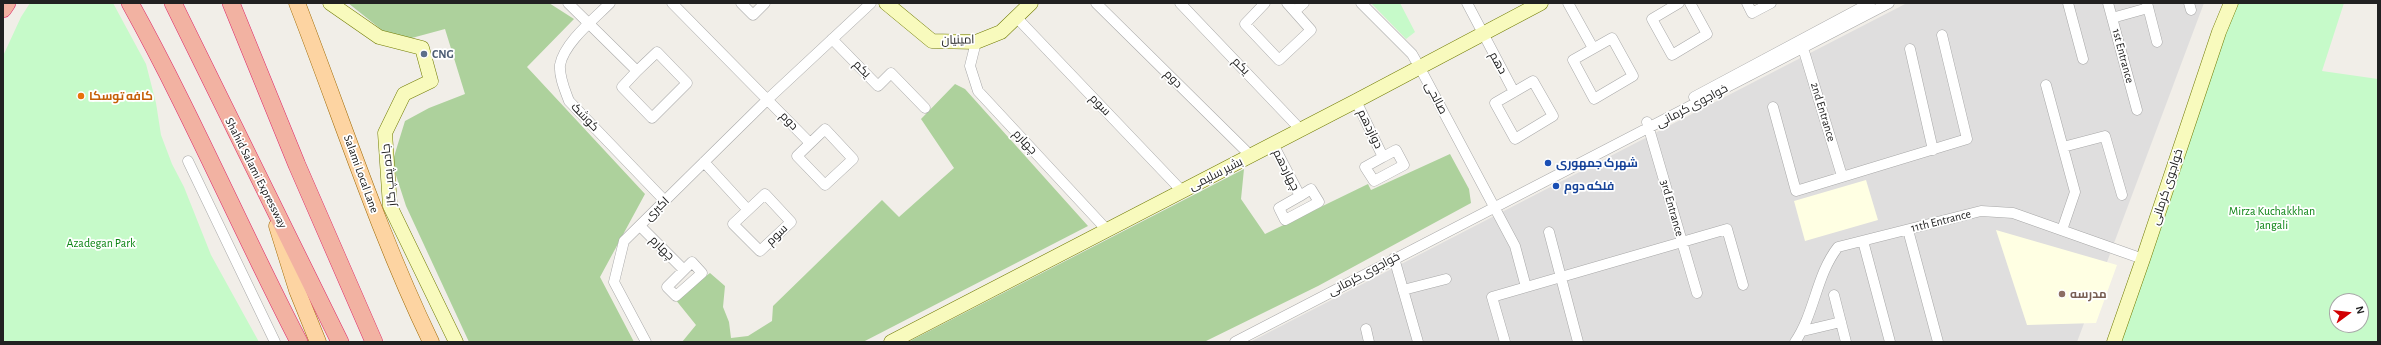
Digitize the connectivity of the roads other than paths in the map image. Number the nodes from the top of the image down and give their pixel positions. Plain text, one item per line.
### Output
1 (7, 3) edge
2 (130, 3) edge
3 (173, 3) edge
4 (231, 3) edge
5 (297, 3) edge
6 (330, 3) edge
7 (568, 3) edge
8 (610, 3) edge
9 (672, 3) edge
10 (741, 3) edge
11 (765, 3) edge
12 (871, 3) edge
13 (886, 3) edge
14 (1031, 3) edge
15 (1096, 3) edge
16 (1180, 3) edge
17 (1265, 3) edge
18 (1287, 3) edge
19 (1304, 3) edge
20 (1360, 3) edge
21 (1467, 3) edge
22 (1541, 3) edge
23 (1568, 3) edge
24 (1690, 3) edge
25 (1747, 3) edge
26 (1771, 3) edge
27 (1870, 3) edge
28 (1889, 3) edge
29 (2068, 3) edge
30 (2108, 3) edge
31 (2225, 3) edge
32 (2231, 3) edge
33 (1675, 4) edge
34 (2148, 6) edge
35 (3, 9) edge
36 (1295, 11) junction
37 (1017, 18) junction
38 (2112, 18) junction
39 (589, 24) junction
40 (2218, 32) junction
41 (1482, 35) junction
42 (1942, 35) dead end
43 (832, 40) junction
44 (976, 42) junction
45 (2157, 42) dead end
46 (1593, 48) junction
47 (1803, 48) junction
48 (1910, 49) dead end
49 (2084, 59) dead end
50 (1420, 68) junction
51 (637, 72) junction
52 (2046, 85) dead end
53 (1514, 92) junction
54 (768, 99) junction
55 (1356, 102) junction
56 (1773, 107) dead end
57 (925, 108) dead end
58 (2137, 110) dead end
59 (1648, 125) junction
60 (1301, 130) junction
61 (810, 143) junction
62 (1273, 144) junction
63 (2063, 148) junction
64 (1933, 150) junction
65 (1251, 156) junction
66 (1383, 157) dead end
67 (188, 161) dead end
68 (704, 162) junction
69 (1842, 176) junction
70 (1182, 191) junction
71 (2122, 195) dead end
72 (268, 196) junction
73 (1300, 196) dead end
74 (665, 201) junction
75 (1494, 206) junction
76 (748, 210) junction
77 (640, 226) junction
78 (1107, 230) junction
79 (1908, 230) junction
80 (2062, 230) junction
81 (1549, 232) dead end
82 (1863, 241) junction
83 (1683, 242) junction
84 (1394, 258) junction
85 (2144, 259) junction
86 (684, 270) dead end
87 (1562, 277) junction
88 (1446, 279) dead end
89 (1743, 285) dead end
90 (1526, 287) junction
91 (1403, 290) junction
92 (1697, 293) dead end
93 (1834, 295) dead end
94 (1841, 322) junction
95 (1366, 329) dead end
96 (1802, 331) junction
97 (275, 342) edge
98 (298, 342) edge
99 (318, 342) edge
100 (340, 342) edge
101 (374, 342) edge
102 (431, 342) edge
103 (456, 342) edge
104 (646, 342) edge
105 (891, 342) edge
106 (1235, 342) edge
107 (1369, 342) edge
108 (1418, 342) edge
109 (1505, 342) edge
110 (1578, 342) edge
111 (1795, 342) edge
112 (1846, 342) edge
113 (1890, 342) edge
114 (1938, 342) edge
115 (2114, 342) edge

1 - 35 highway
2 - 98 highway
3 - 72 highway, Shahid Salami Expressway
4 - 101 highway
5 - 102 main road, Salami Local Lane
6 - 103 main road, جاده پمپ گاز
7 - 39 street
8 - 39 street, کوشک
9 - 54 street
10 - 11 street
12 - 43 street, اکبری
13 - 44 main road, امینیان
14 - 37 main road, امینیان
15 - 65 street, دوم
16 - 60 street, یکم
17 - 36 street
18 - 36 street
19 - 36 street
20 - 50 street, صالحی
21 - 41 street, دهم
22 - 41 main road, بشیر سلیمی
23 - 46 street
24 - 33 street
25 - 26 street
27 - 59 street, خواجوی کرمانی
28 - 47 street, خواجوی کرمانی
29 - 49 street
30 - 38 street, 1st Entrance
31 - 40 main road
32 - 40 main road
34 - 38 street
34 - 45 street
37 - 44 main road, امینیان
37 - 70 street, سوم
38 - 58 street, 1st Entrance
39 - 51 street
39 - 74 street, کوشک
40 - 85 main road, خواجوی کرمانی
41 - 50 main road, بشیر سلیمی
41 - 53 street, دهم
42 - 64 street
43 - 54 street, اکبری
43 - 57 street, یکم
44 - 78 street, چهارم
46 - 46 street
47 - 59 street, خواجوی کرمانی
47 - 69 street, 2nd Entrance
48 - 64 street
50 - 55 main road, بشیر سلیمی
50 - 75 street, صالحی
51 - 51 street
52 - 63 street
53 - 53 street
54 - 61 street, دوم
54 - 68 street, اکبری
55 - 60 main road, بشیر سلیمی
55 - 66 street, دوازدهم
56 - 69 street
59 - 75 street, خواجوی کرمانی
59 - 83 street, 3rd Entrance
60 - 62 main road, بشیر سلیمی
61 - 61 street
62 - 65 main road, بشیر سلیمی
62 - 73 street, چهاردهم
63 - 71 street
63 - 80 street
64 - 69 street
65 - 70 main road, بشیر سلیمی
67 - 97 street
68 - 74 street, اکبری
68 - 76 street
70 - 78 main road, بشیر سلیمی
72 - 99 main road
72 - 100 highway, Shahid Salami Expressway
74 - 77 street, اکبری
75 - 84 street, خواجوی کرمانی
75 - 90 street, صالحی
76 - 76 street, سوم
77 - 86 street, چهارم
77 - 104 street, اکبری
78 - 105 main road, بشیر سلیمی
79 - 80 street, 11th Entrance
79 - 82 street, 11th Entrance
79 - 114 street
80 - 85 street, 11th Entrance
81 - 87 street
82 - 96 street, 11th Entrance
82 - 113 street
83 - 87 street
83 - 89 street
83 - 92 street, 3rd Entrance
84 - 91 street
84 - 106 street, خواجوی کرمانی
85 - 115 main road, خواجوی کرمانی
87 - 90 street
87 - 110 street
88 - 91 street
90 - 109 street
91 - 108 street
93 - 94 street
94 - 96 street
94 - 112 street
95 - 107 street
96 - 111 street, 11th Entrance

